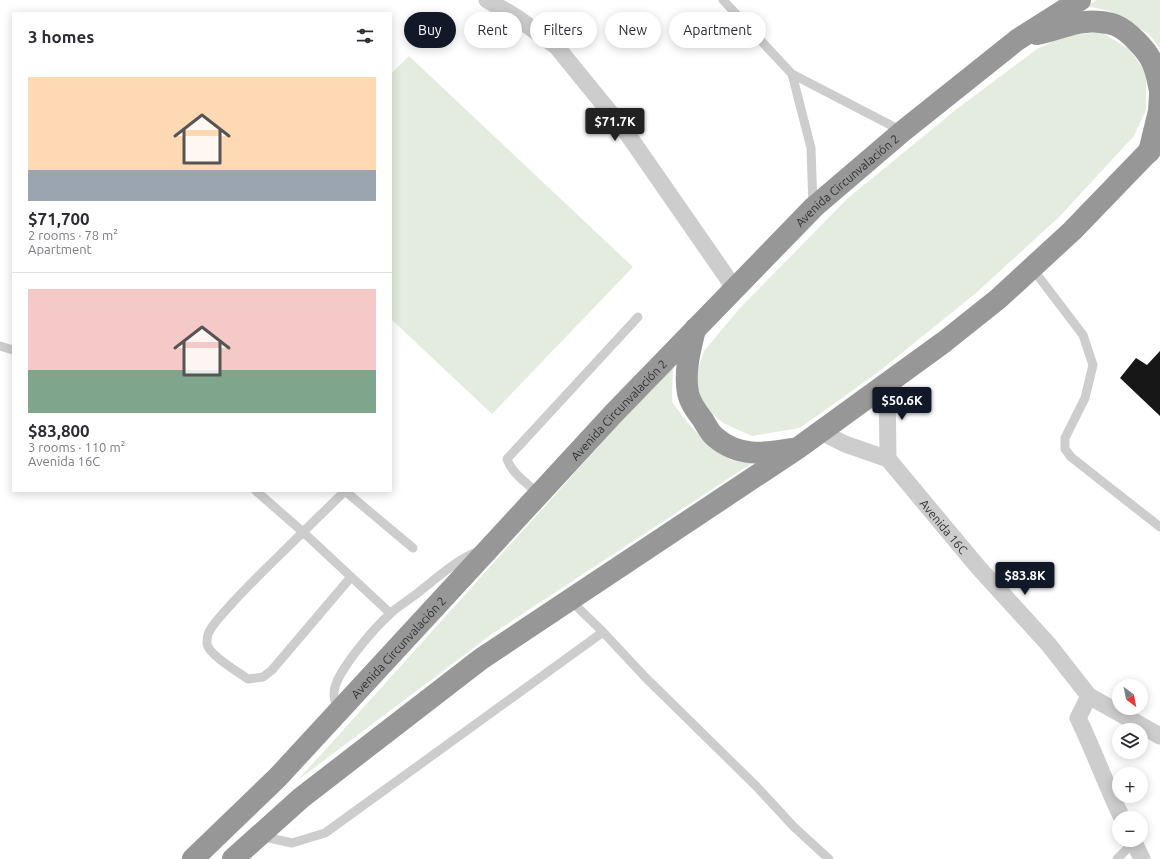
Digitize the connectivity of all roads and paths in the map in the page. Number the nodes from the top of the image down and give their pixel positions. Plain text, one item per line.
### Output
1 (487, 0) edge
2 (723, 0) edge
3 (1080, 0) edge
4 (1017, 40) junction
5 (792, 74) junction
6 (1160, 91) edge
7 (1160, 95) edge
8 (903, 131) junction
9 (1156, 148) edge
10 (814, 207) junction
11 (1032, 268) junction
12 (735, 289) junction
13 (638, 317) dead end
14 (695, 329) junction
15 (0, 346) edge
16 (12, 350) edge
17 (887, 384) junction
18 (821, 432) junction
19 (798, 448) junction
20 (888, 459) junction
21 (257, 492) edge
22 (344, 492) edge
23 (346, 492) edge
24 (539, 494) junction
25 (1160, 527) edge
26 (303, 532) junction
27 (491, 546) junction
28 (413, 548) dead end
29 (351, 577) junction
30 (570, 600) junction
31 (390, 613) junction
32 (603, 632) junction
33 (1089, 696) junction
34 (337, 712) junction
35 (1160, 736) edge
36 (1119, 811) edge
37 (259, 836) junction
38 (1128, 847) edge
39 (1136, 847) edge
40 (193, 859) edge
41 (233, 859) edge
42 (829, 859) edge
43 (1117, 859) edge
44 (1142, 859) edge

1 - 12 street
2 - 5 lane
3 - 4 highway, Avenida Circunvalación 2
4 - 6 highway
4 - 8 highway, Avenida Circunvalación 2
5 - 8 lane
5 - 10 lane
7 - 9 highway
8 - 10 highway, Avenida Circunvalación 2
9 - 11 highway
10 - 12 highway, Avenida Circunvalación 2
11 - 17 highway
11 - 25 lane
12 - 14 highway, Avenida Circunvalación 2
13 - 24 lane
14 - 19 highway
14 - 24 highway, Avenida Circunvalación 2
15 - 16 lane
17 - 18 highway
17 - 20 street
18 - 19 highway
18 - 20 street
19 - 30 highway
20 - 33 street, Avenida 16C
21 - 26 lane
22 - 26 lane
23 - 28 lane
24 - 27 highway, Avenida Circunvalación 2
26 - 29 lane
26 - 29 lane
27 - 31 lane
27 - 34 highway, Avenida Circunvalación 2
29 - 31 lane
30 - 32 lane
30 - 37 highway
31 - 34 lane
32 - 37 lane
32 - 42 lane
33 - 35 street, Avenida 16C
33 - 36 street
34 - 40 highway, Avenida Circunvalación 2
37 - 41 highway
38 - 43 lane
39 - 44 street

